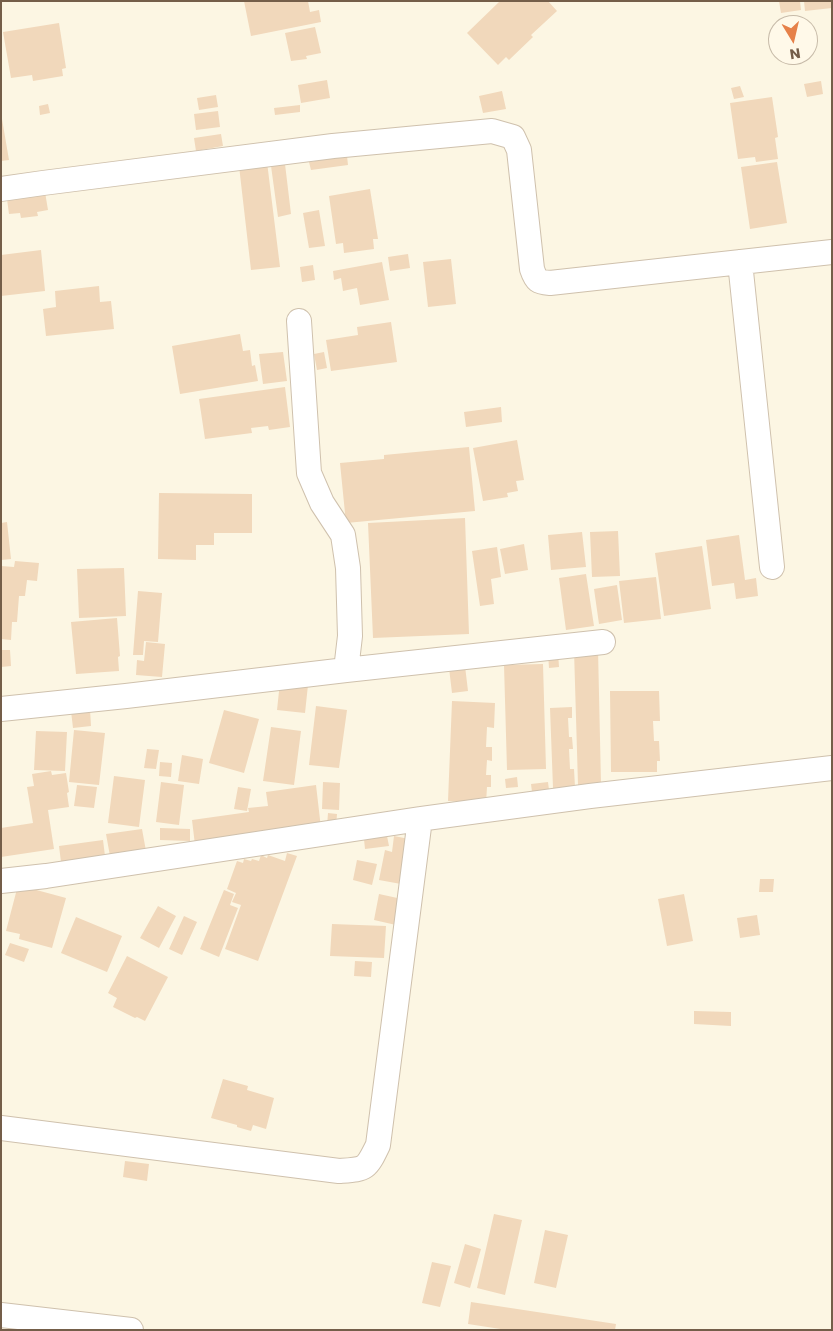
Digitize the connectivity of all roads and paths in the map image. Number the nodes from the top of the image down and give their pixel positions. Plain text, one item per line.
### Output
1 (1, 189) edge
2 (832, 252) edge
3 (740, 262) junction
4 (299, 321) dead end
5 (772, 567) dead end
6 (603, 642) dead end
7 (346, 670) junction
8 (1, 709) edge
9 (832, 768) edge
10 (420, 819) junction
11 (1, 882) edge
12 (1, 1128) edge
13 (1, 1315) edge
14 (93, 1327) edge
15 (130, 1330) edge

1 - 3 street
2 - 3 street
3 - 5 street
4 - 7 street
6 - 7 street
7 - 8 street
9 - 10 street
10 - 11 street
10 - 12 street
13 - 14 street
14 - 15 street

